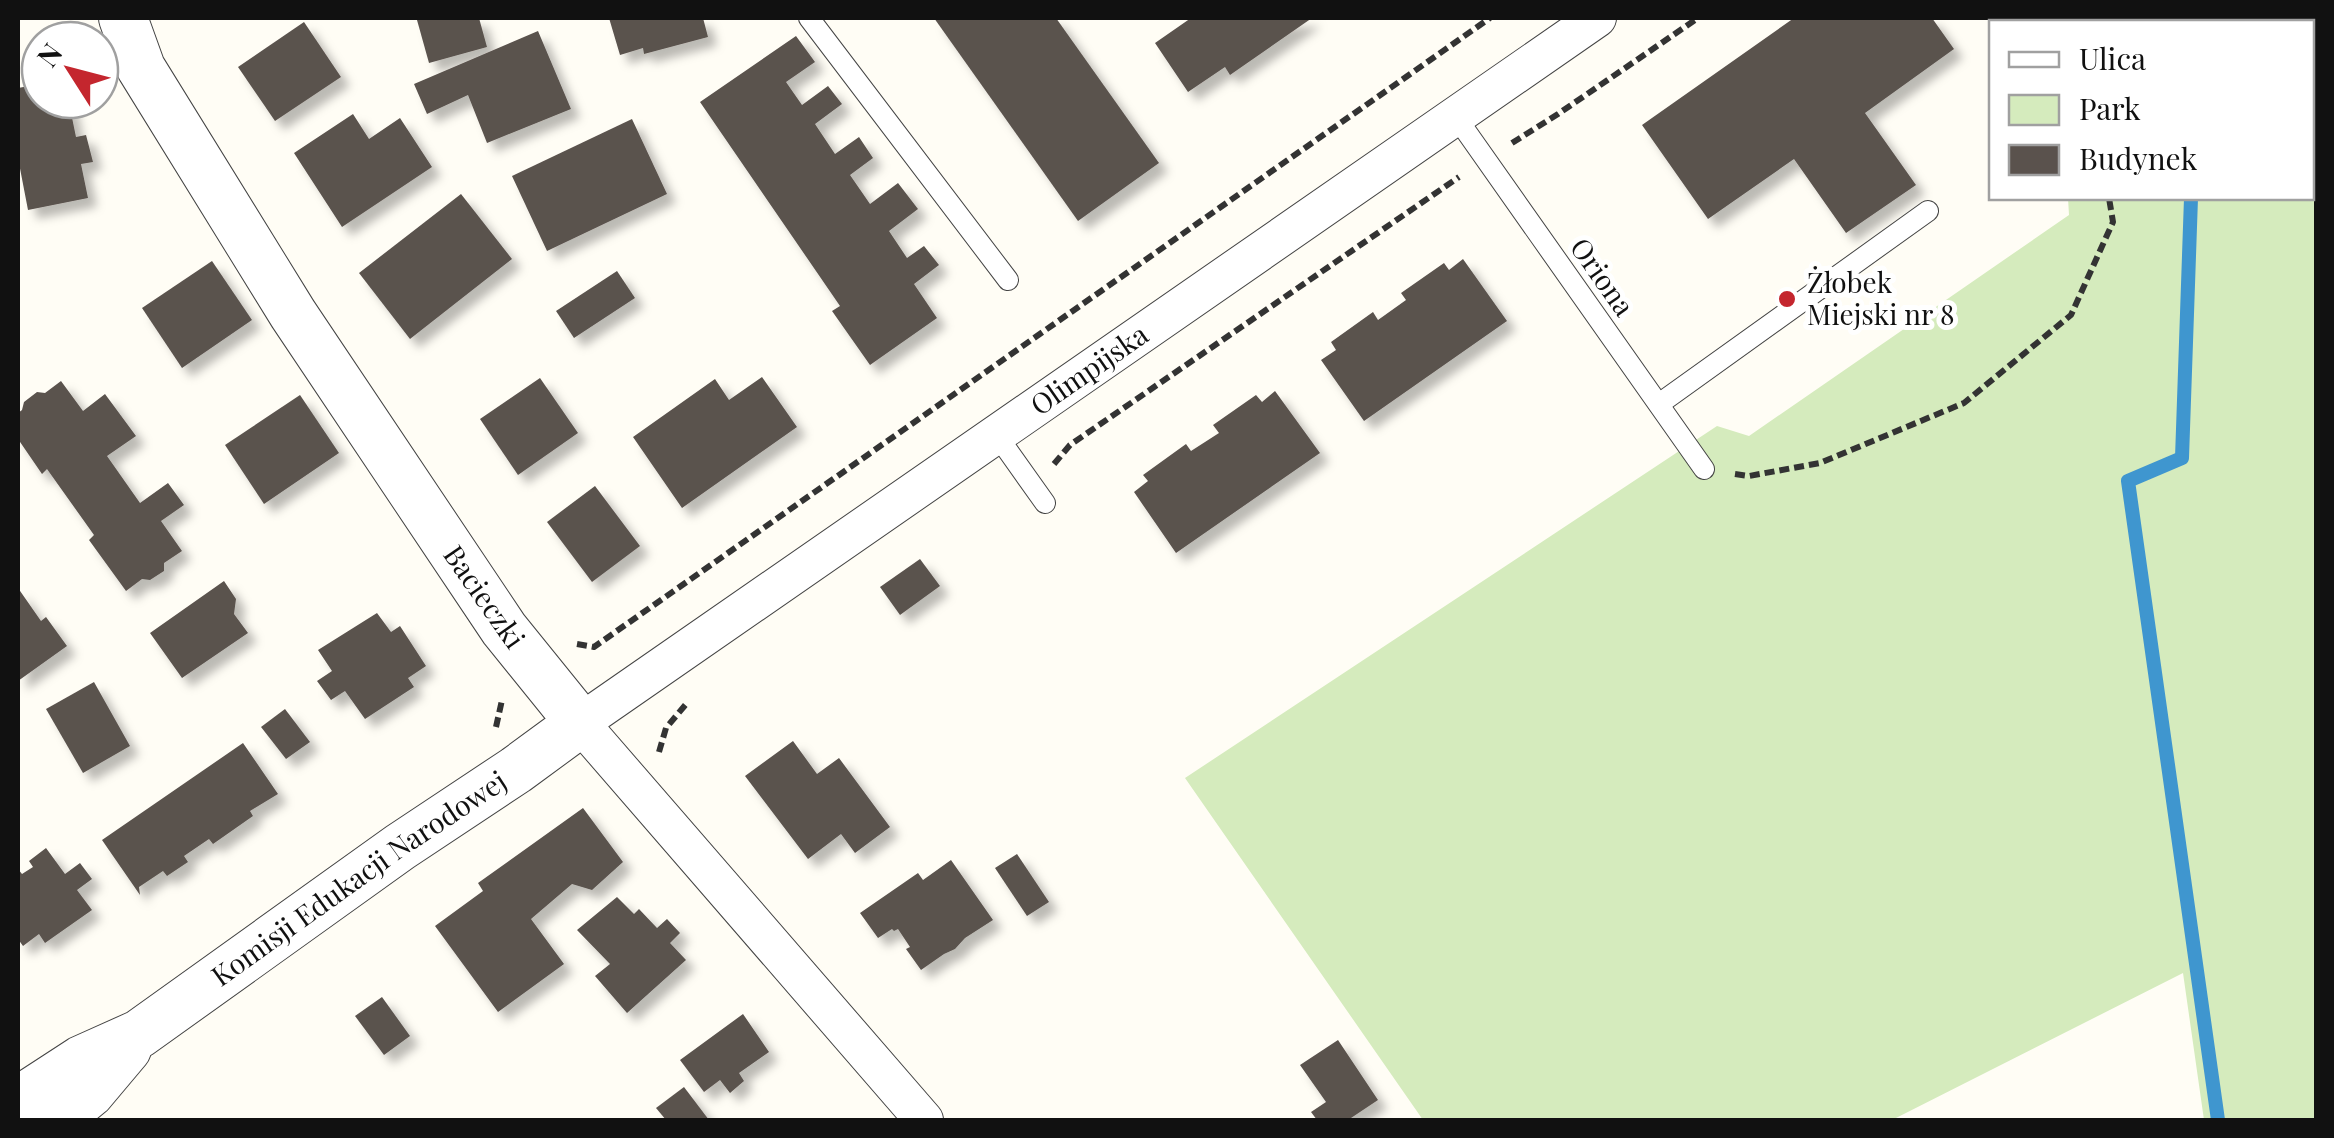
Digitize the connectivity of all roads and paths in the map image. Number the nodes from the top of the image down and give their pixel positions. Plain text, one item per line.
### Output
1 (123, 18) edge
2 (809, 18) edge
3 (1490, 18) edge
4 (1597, 18) edge
5 (1698, 18) edge
6 (1456, 117) junction
7 (1486, 159) junction
8 (2109, 200) edge
9 (1928, 211) dead end
10 (1008, 280) dead end
11 (1659, 404) junction
12 (996, 434) junction
13 (1704, 469) joint
14 (1046, 504) dead end
15 (576, 644) dead end
16 (580, 723) junction
17 (138, 1034) junction
18 (18, 1101) edge
19 (57, 1120) edge
20 (924, 1120) edge

1 - 16 street, Bacieczki
2 - 10 lane
3 - 15 path
4 - 6 street, Olimpijska
5 - 7 path
6 - 7 lane, Oriona
6 - 12 street, Olimpijska
7 - 11 lane, Oriona
8 - 13 path
9 - 11 lane
11 - 13 lane, Oriona
12 - 14 lane
12 - 16 street, Olimpijska
16 - 17 street, Komisji Edukacji Narodowej
16 - 20 street, Bacieczki
17 - 18 street, Komisji Edukacji Narodowej
17 - 19 street, Komisji Edukacji Narodowej

